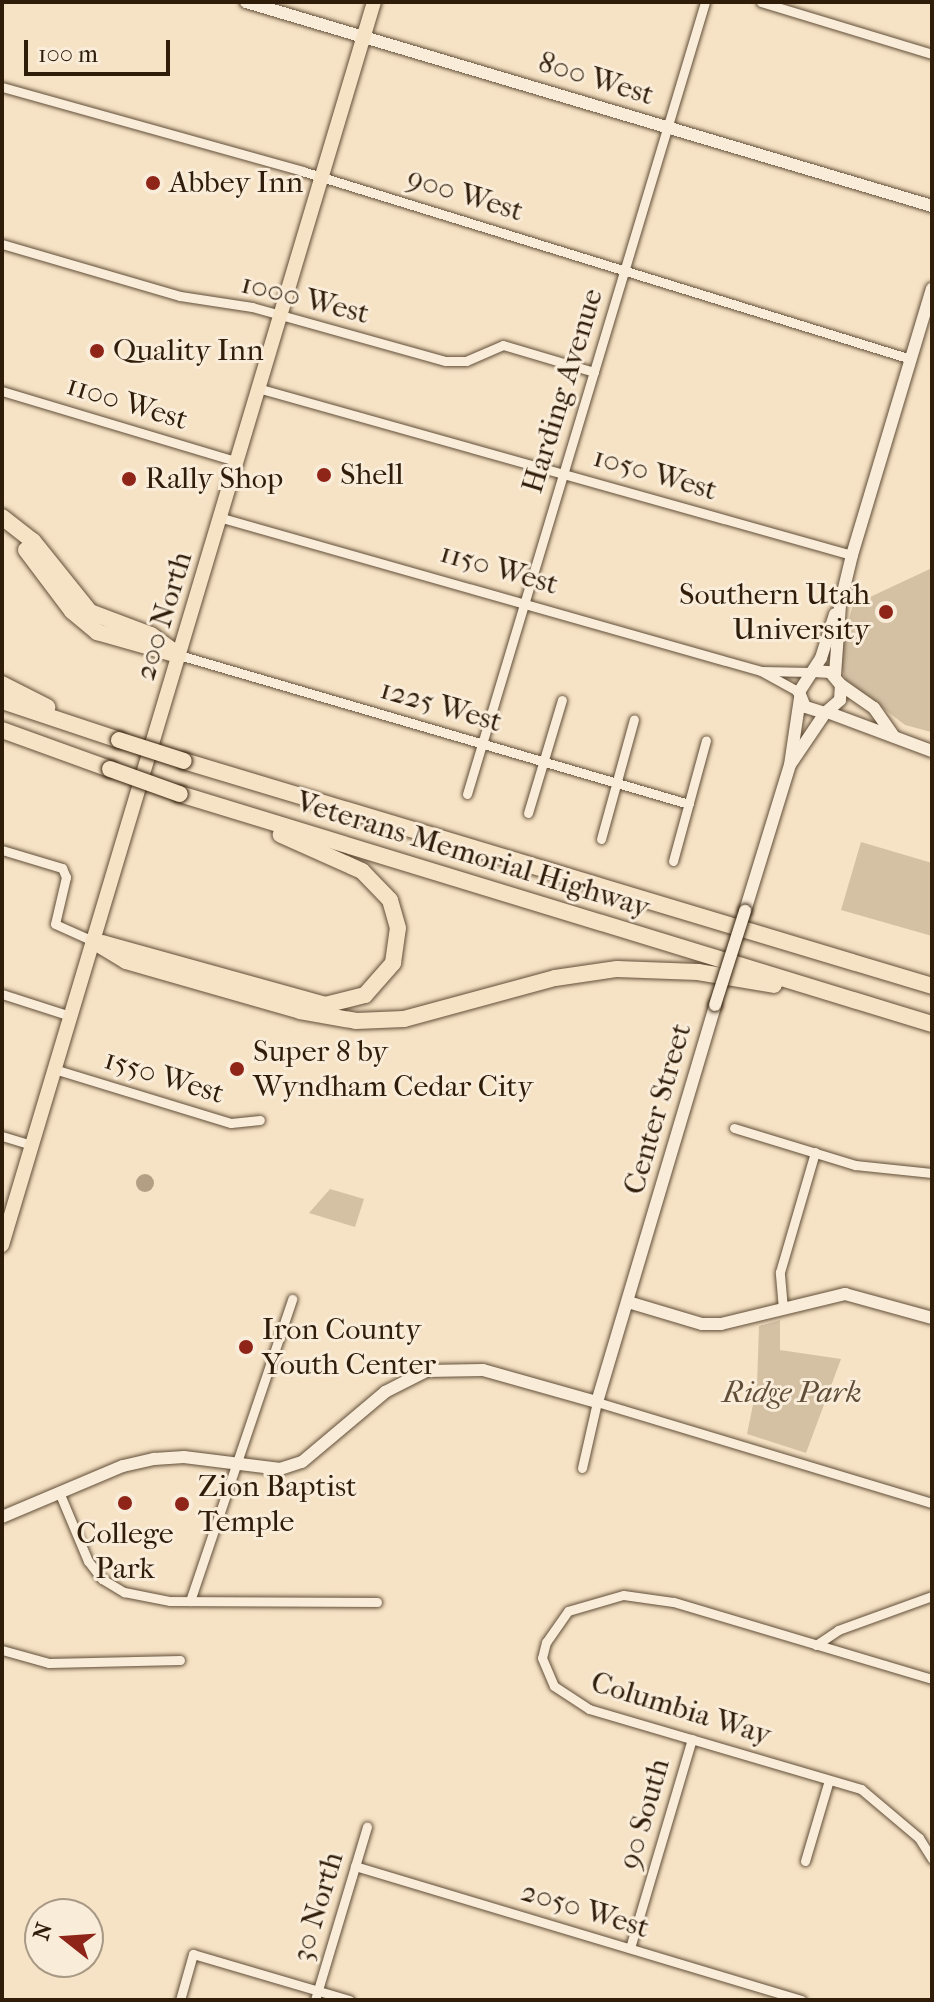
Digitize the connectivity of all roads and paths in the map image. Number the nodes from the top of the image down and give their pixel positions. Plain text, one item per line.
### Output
1 (246, 2) edge
2 (374, 2) edge
3 (705, 2) edge
4 (761, 2) edge
5 (364, 37) junction
6 (932, 54) edge
7 (2, 87) edge
8 (667, 127) junction
9 (323, 177) junction
10 (932, 206) edge
11 (2, 244) edge
12 (624, 271) junction
13 (932, 289) edge
14 (283, 316) junction
15 (911, 359) junction
16 (594, 372) junction
17 (261, 389) junction
18 (2, 391) edge
19 (238, 462) junction
20 (563, 473) junction
21 (2, 517) edge
22 (222, 518) junction
23 (2, 529) edge
24 (852, 555) junction
25 (524, 603) junction
26 (840, 605) junction
27 (179, 655) junction
28 (761, 671) junction
29 (812, 671) junction
30 (838, 680) junction
31 (2, 684) edge
32 (799, 695) junction
33 (562, 700) dead end
34 (2, 701) edge
35 (826, 712) junction
36 (634, 719) dead end
37 (2, 730) edge
38 (91, 730) junction
39 (894, 737) junction
40 (706, 740) dead end
41 (482, 744) junction
42 (932, 751) edge
43 (543, 762) junction
44 (790, 765) junction
45 (616, 783) junction
46 (467, 794) dead end
47 (210, 804) junction
48 (689, 804) junction
49 (528, 813) dead end
50 (601, 839) dead end
51 (2, 850) edge
52 (673, 861) dead end
53 (93, 941) junction
54 (932, 986) edge
55 (826, 993) junction
56 (2, 994) edge
57 (70, 1016) junction
58 (932, 1024) edge
59 (54, 1069) junction
60 (260, 1120) dead end
61 (734, 1128) dead end
62 (2, 1136) edge
63 (32, 1145) junction
64 (815, 1152) junction
65 (932, 1173) edge
66 (2, 1245) edge
67 (292, 1299) dead end
68 (628, 1302) junction
69 (783, 1309) junction
70 (932, 1318) edge
71 (597, 1402) junction
72 (235, 1465) junction
73 (582, 1468) dead end
74 (59, 1492) junction
75 (932, 1503) edge
76 (2, 1517) edge
77 (932, 1596) edge
78 (190, 1601) junction
79 (377, 1602) dead end
80 (816, 1645) junction
81 (2, 1650) edge
82 (180, 1660) dead end
83 (932, 1679) edge
84 (692, 1739) junction
85 (829, 1780) junction
86 (367, 1827) dead end
87 (932, 1859) edge
88 (805, 1861) dead end
89 (355, 1866) junction
90 (630, 1948) junction
91 (316, 1995) edge
92 (180, 2000) edge
93 (349, 2000) edge
94 (801, 2000) edge

1 - 5 main road, 800 West
2 - 5 main road, 200 North
3 - 8 street, Harding Avenue
4 - 6 street
5 - 8 main road, 800 West
5 - 9 main road, 200 North
7 - 9 street, 900 West
8 - 10 main road, 800 West
8 - 12 street, Harding Avenue
9 - 12 street, 900 West
9 - 14 main road, 200 North
11 - 14 street, 1000 West
12 - 15 street, 900 West
12 - 16 street, Harding Avenue
13 - 15 main road
14 - 16 street, 1000 West
14 - 17 main road, 200 North
15 - 24 main road
16 - 20 street, Harding Avenue
17 - 19 main road, 200 North
17 - 20 street, 1050 West
18 - 19 street, 1100 West
19 - 22 main road, 200 North
20 - 24 street, 1050 West
20 - 25 street, Harding Avenue
21 - 27 highway
22 - 25 street, 1150 West
22 - 27 main road, 200 North
23 - 27 highway
24 - 26 main road
25 - 28 street, 1150 West
25 - 41 street, Harding Avenue
26 - 29 main road
26 - 30 main road
27 - 41 street, 1225 West
27 - 53 main road, 200 North
28 - 29 street, 1150 West
28 - 32 street, 1150 West
29 - 30 main road
29 - 32 main road
30 - 35 main road
30 - 39 main road
31 - 38 highway
32 - 35 main road
32 - 44 main road, Center Street
33 - 43 street
34 - 38 highway, Veterans Memorial Highway
35 - 39 main road
35 - 44 main road, Center Street
36 - 45 street
37 - 47 highway, Veterans Memorial Highway, bridge
38 - 54 highway, Veterans Memorial Highway, bridge
39 - 42 main road
40 - 48 street
41 - 43 street, 1225 West
41 - 46 street, Harding Avenue
43 - 45 street, 1225 West
43 - 49 street
44 - 68 main road, Center Street, bridge
45 - 48 street, 1225 West
45 - 50 street
47 - 53 highway
47 - 55 highway, Veterans Memorial Highway
48 - 52 street
51 - 53 street
53 - 55 highway
53 - 57 main road, 200 North
55 - 58 highway, Veterans Memorial Highway
56 - 57 street
57 - 59 main road, 200 North
59 - 60 street, 1550 West
59 - 63 main road, 200 North
61 - 64 street
62 - 63 street
63 - 66 main road, 200 North
64 - 65 street
64 - 69 street
67 - 72 street
68 - 69 main road
68 - 71 main road, Center Street
69 - 70 main road
71 - 72 main road
71 - 73 street, Center Street
71 - 75 street
72 - 74 main road
72 - 78 street
74 - 76 main road
74 - 78 street
77 - 80 street
78 - 79 street
80 - 83 street
80 - 84 street, Columbia Way
81 - 82 street
84 - 85 street, Columbia Way
84 - 90 street, 90 South
85 - 87 street, Columbia Way
85 - 88 street
86 - 89 street, 30 North
89 - 90 street, 2050 West
89 - 91 street, 30 North
90 - 94 street, 2050 West
91 - 92 street
91 - 93 street

